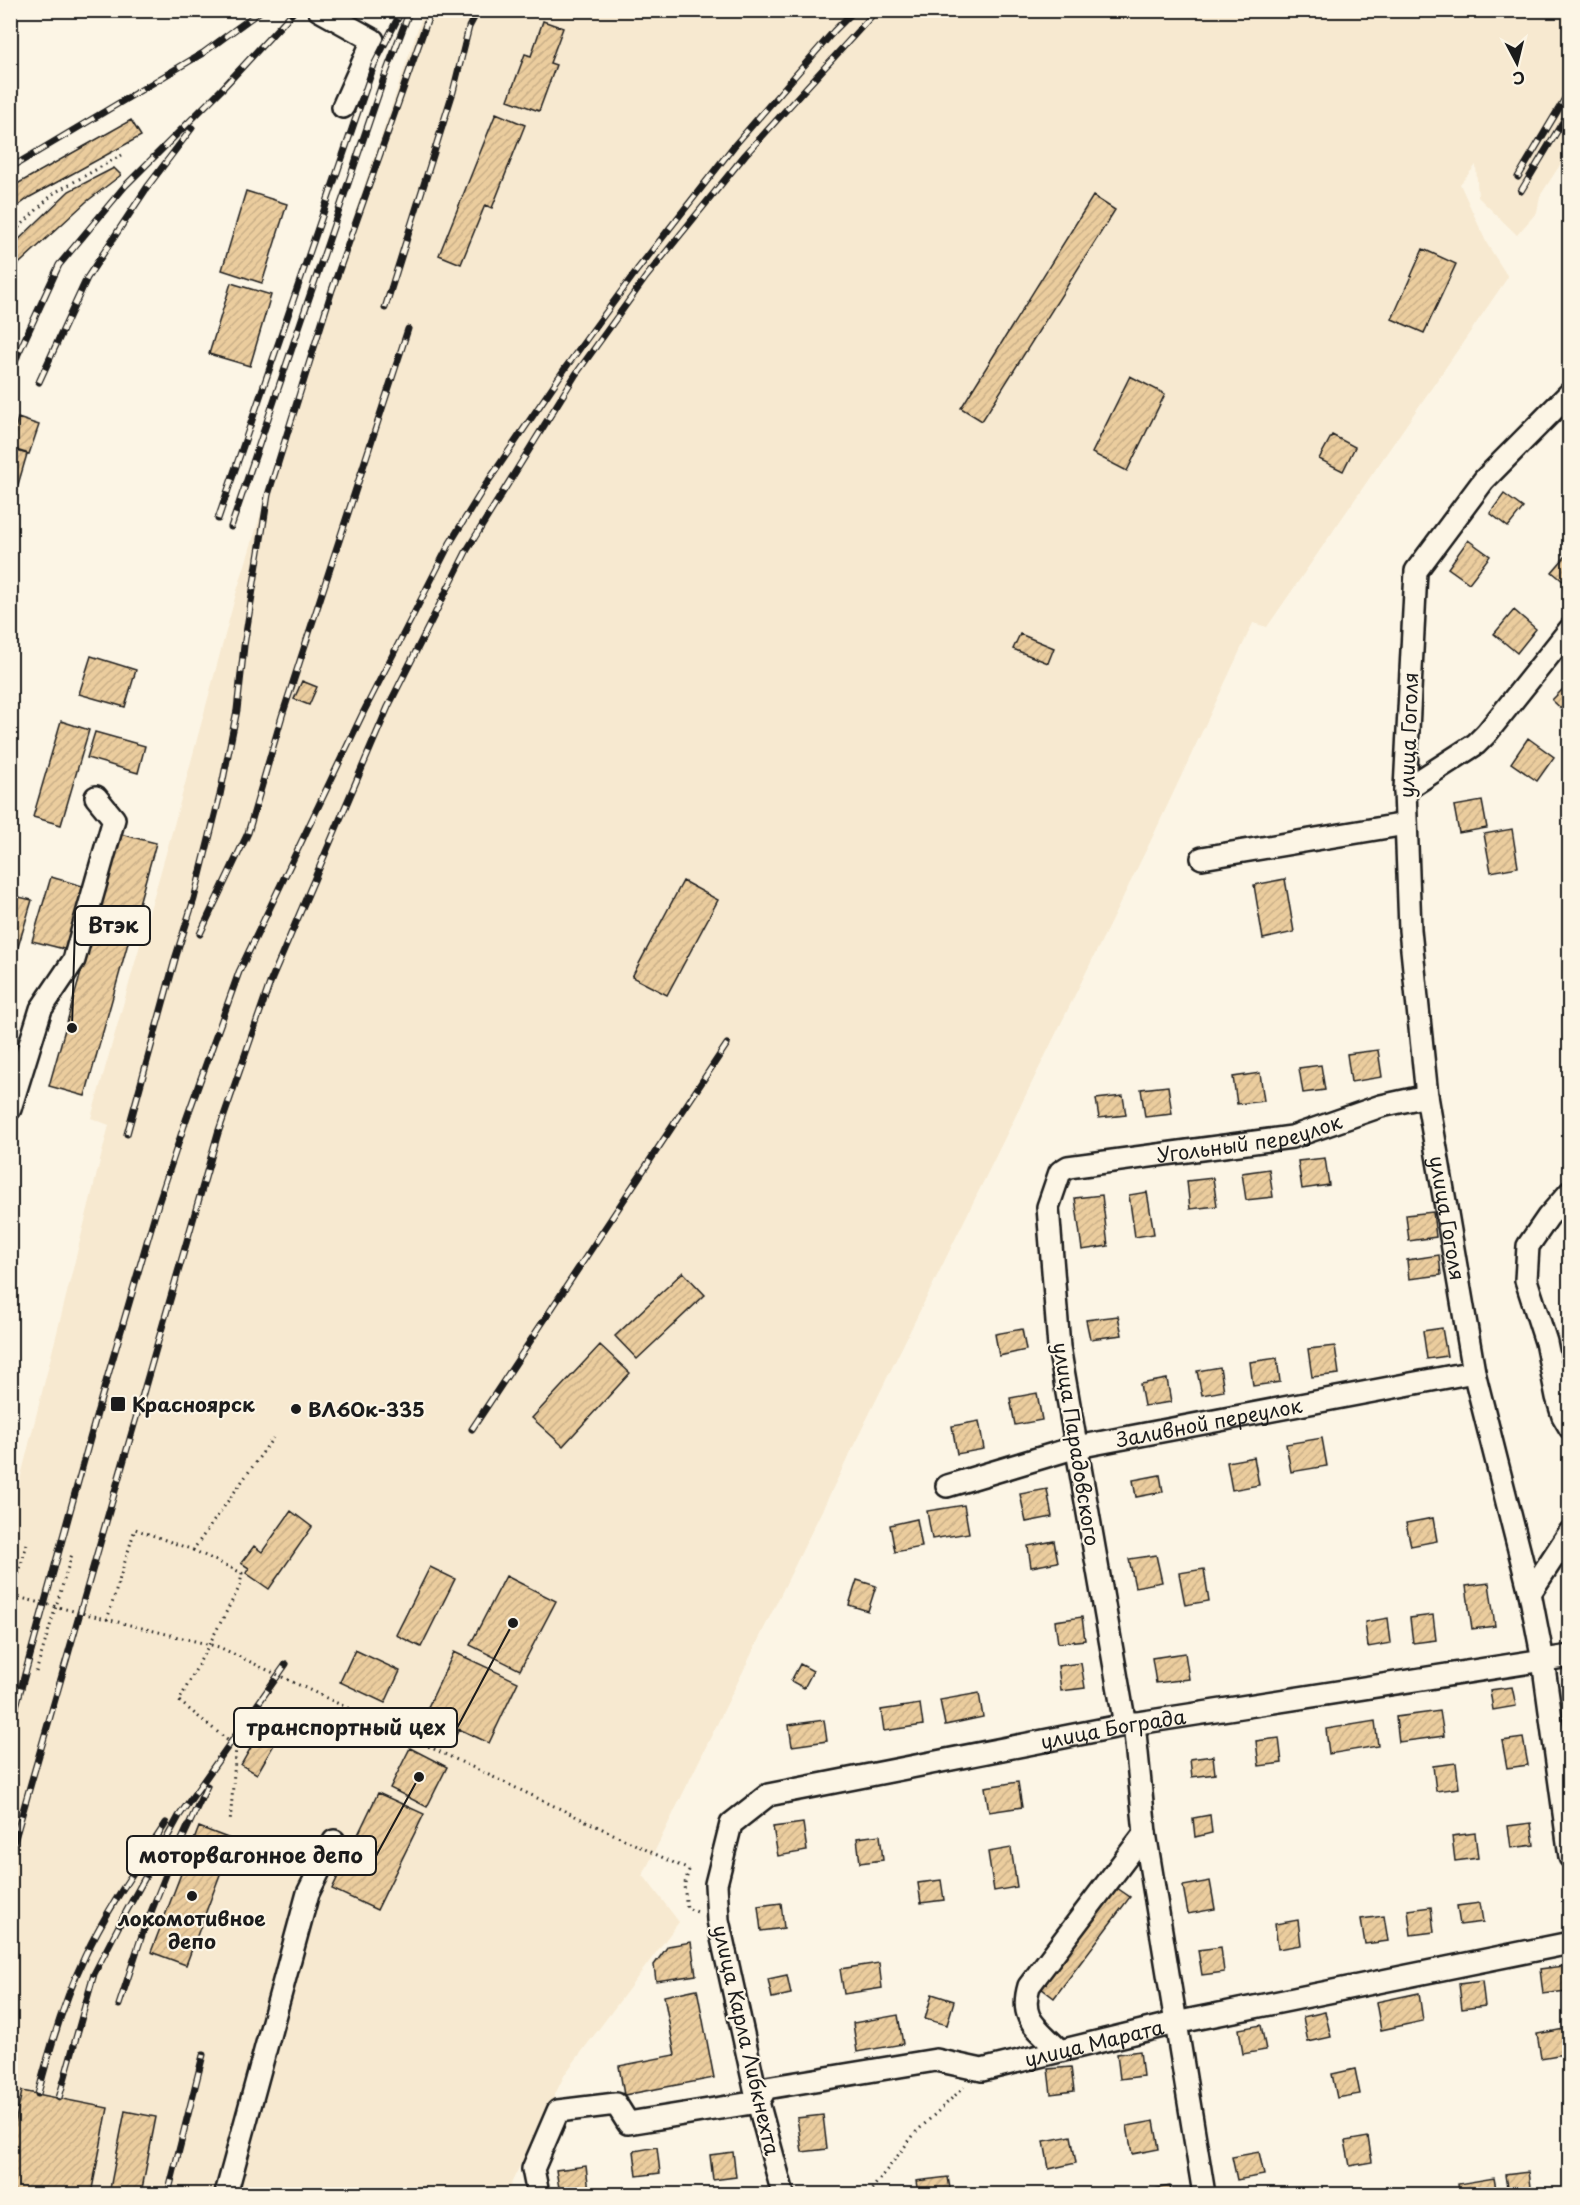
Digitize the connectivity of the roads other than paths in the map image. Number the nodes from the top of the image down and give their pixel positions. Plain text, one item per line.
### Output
1 (319, 10) edge
2 (343, 107) dead end
3 (1569, 393) edge
4 (1569, 629) edge
5 (1405, 790) junction
6 (96, 797) dead end
7 (1406, 824) junction
8 (1202, 858) dead end
9 (1426, 1096) junction
10 (10, 1109) edge
11 (1068, 1167) joint
12 (1569, 1192) edge
13 (1474, 1372) junction
14 (1569, 1428) edge
15 (1077, 1447) junction
16 (946, 1486) dead end
17 (1569, 1532) edge
18 (1530, 1593) junction
19 (1569, 1656) edge
20 (1543, 1660) junction
21 (1129, 1724) junction
22 (1145, 1833) junction
23 (334, 1841) dead end
24 (1569, 1857) edge
25 (716, 1884) joint
26 (1569, 1944) edge
27 (1175, 2023) junction
28 (1059, 2050) junction
29 (758, 2103) junction
30 (226, 2194) edge
31 (538, 2194) edge
32 (783, 2194) edge
33 (1204, 2194) edge

1 - 2 street
3 - 5 street, улица Гоголя
4 - 5 street
5 - 7 street, улица Гоголя
6 - 10 street
7 - 8 street
7 - 9 street, улица Гоголя
9 - 11 street, Угольный переулок
9 - 13 street, улица Гоголя
11 - 15 street, улица Парадовского
12 - 14 street
13 - 15 street, Заливной переулок
13 - 18 street, улица Гоголя
15 - 16 street, Заливной переулок
15 - 21 street, улица Парадовского
17 - 18 street
18 - 20 street, улица Гоголя
19 - 20 street, улица Бограда
20 - 21 street, улица Бограда
20 - 24 street, улица Гоголя
21 - 22 street, улица Парадовского
21 - 25 street, улица Бограда
22 - 27 street, улица Парадовского
22 - 28 street
23 - 30 street
25 - 29 street, улица Карла Либкнехта
26 - 27 street, улица Марата
27 - 28 street, улица Марата
27 - 33 street, улица Парадовского
28 - 29 street, улица Марата
29 - 31 street
29 - 32 street, улица Карла Либкнехта

